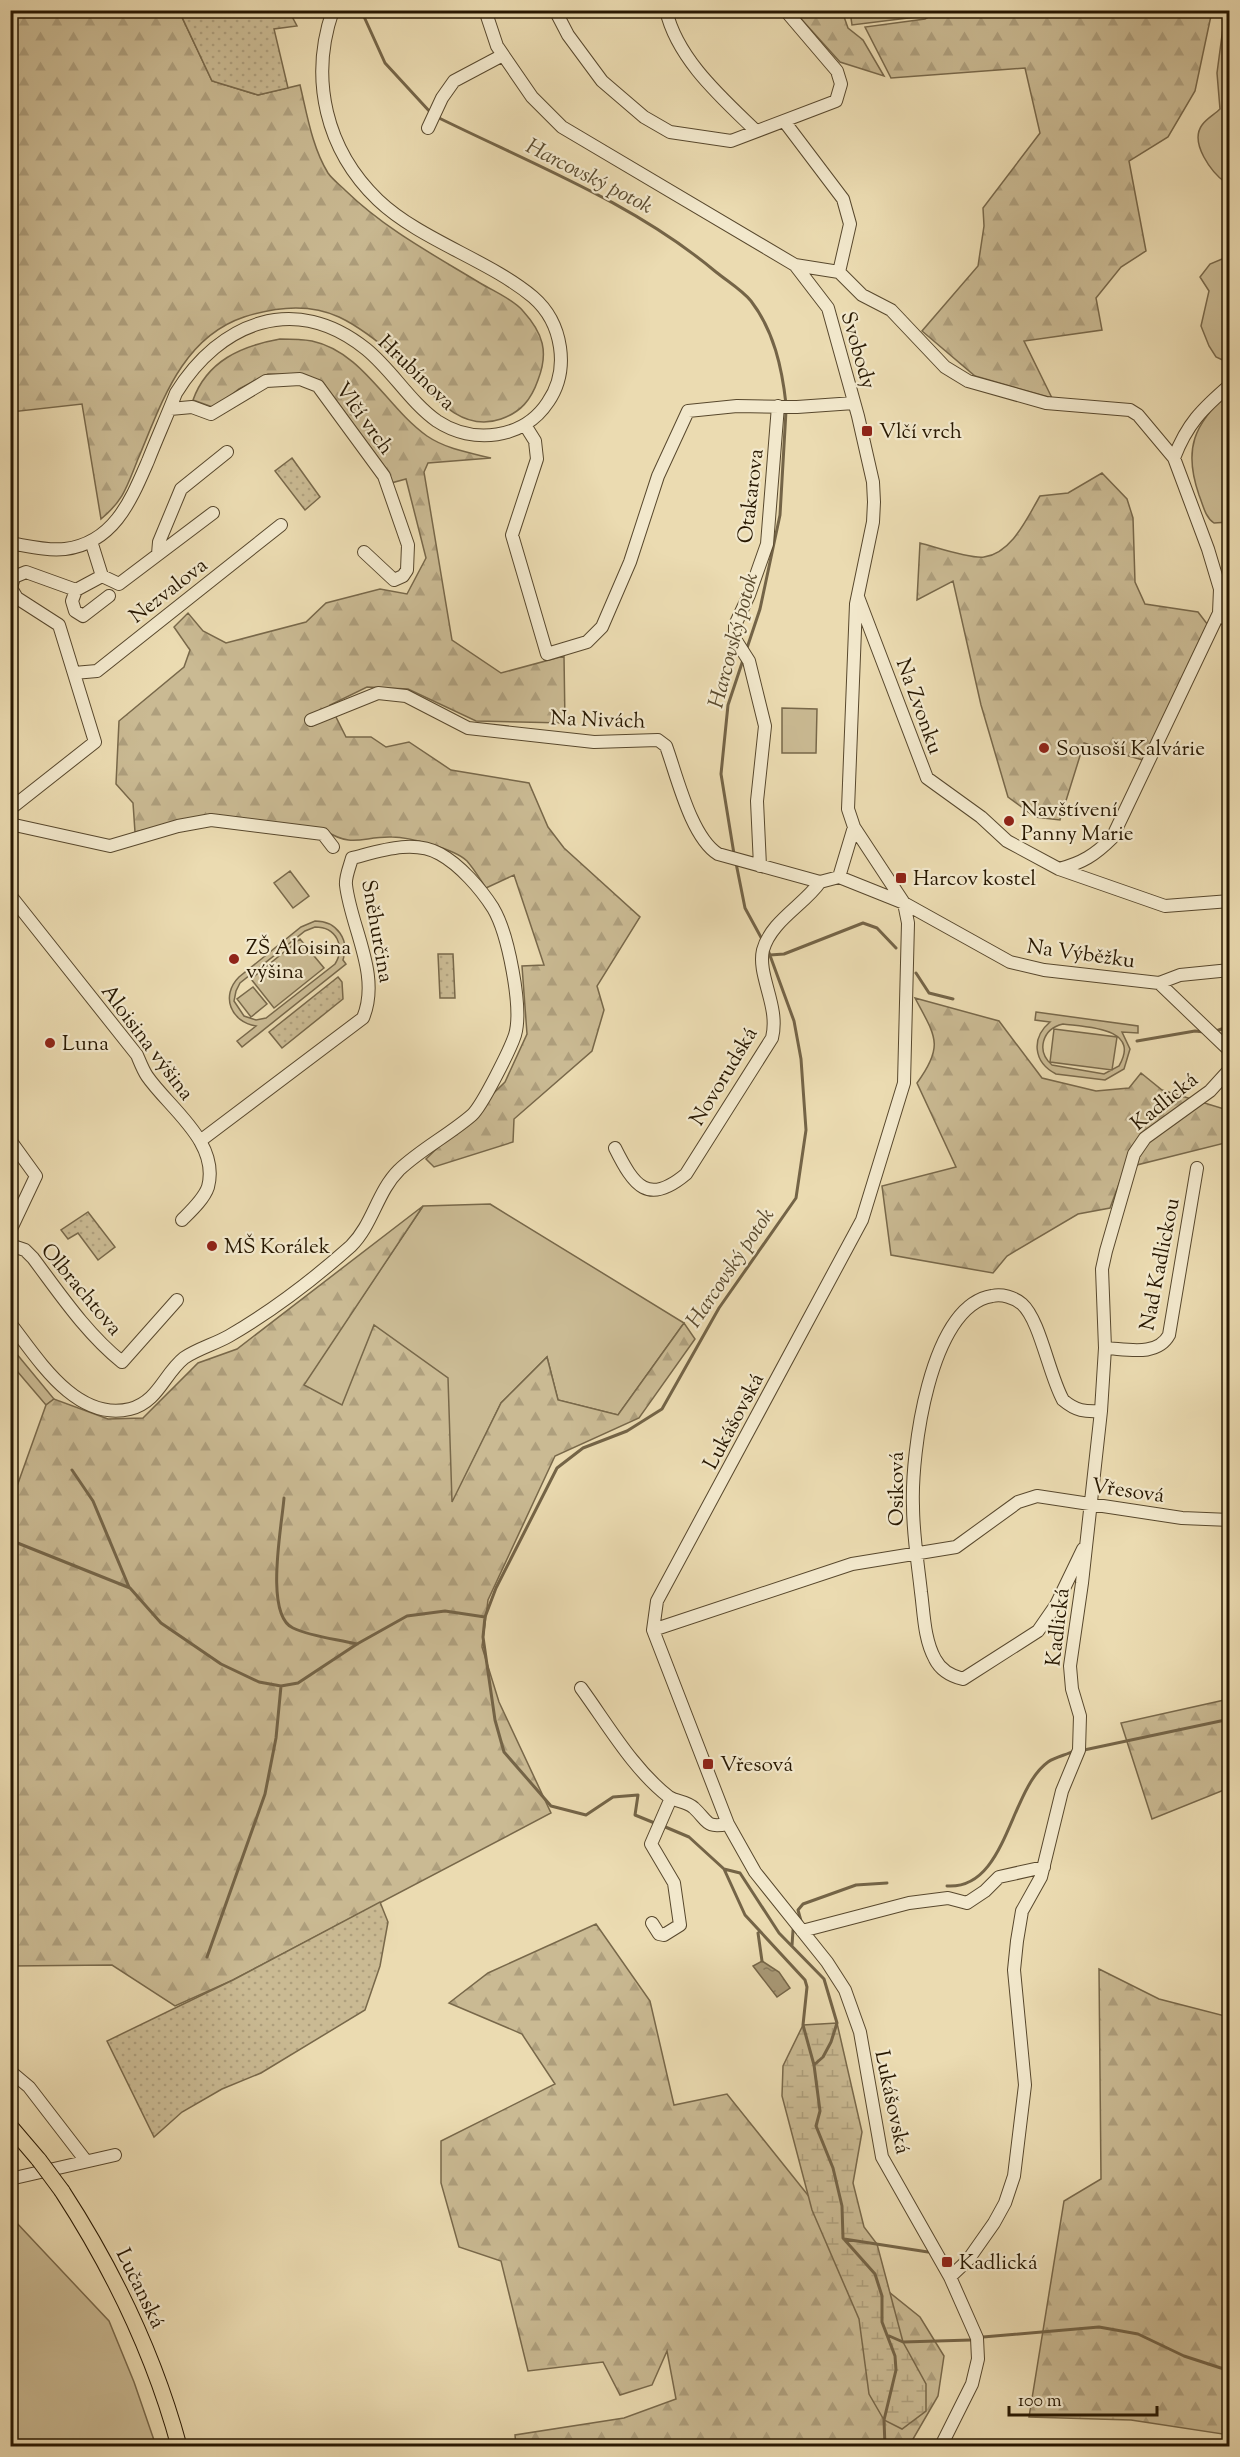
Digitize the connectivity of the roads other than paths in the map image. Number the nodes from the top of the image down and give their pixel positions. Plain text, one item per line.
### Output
1 (333, 10) edge
2 (485, 10) edge
3 (555, 10) edge
4 (666, 10) edge
5 (785, 10) edge
6 (504, 55) junction
7 (784, 121) junction
8 (429, 126) dead end
9 (756, 131) junction
10 (795, 265) junction
11 (839, 273) junction
12 (1230, 385) edge
13 (854, 403) junction
14 (780, 406) junction
15 (170, 409) junction
16 (525, 425) junction
17 (227, 452) dead end
18 (1174, 458) junction
19 (213, 513) dead end
20 (281, 525) dead end
21 (91, 541) junction
22 (10, 543) edge
23 (364, 552) dead end
24 (158, 554) junction
25 (102, 576) junction
26 (76, 590) junction
27 (109, 596) dead end
28 (858, 597) junction
29 (1219, 613) junction
30 (1230, 623) edge
31 (74, 673) junction
32 (311, 720) dead end
33 (10, 809) edge
34 (10, 824) edge
35 (854, 827) junction
36 (333, 847) dead end
37 (759, 866) junction
38 (1059, 869) junction
39 (839, 877) junction
40 (820, 882) junction
41 (10, 895) edge
42 (1230, 901) edge
43 (904, 903) junction
44 (1230, 969) edge
45 (1160, 983) junction
46 (1230, 1051) edge
47 (1230, 1069) edge
48 (10, 1140) edge
49 (200, 1140) junction
50 (615, 1148) dead end
51 (1197, 1168) dead end
52 (182, 1220) dead end
53 (10, 1231) edge
54 (10, 1245) edge
55 (177, 1300) dead end
56 (10, 1323) edge
57 (1105, 1348) junction
58 (1101, 1411) junction
59 (1091, 1504) junction
60 (1230, 1520) edge
61 (1086, 1541) junction
62 (917, 1554) junction
63 (652, 1630) junction
64 (581, 1688) dead end
65 (671, 1798) junction
66 (728, 1824) junction
67 (1044, 1867) junction
68 (652, 1923) dead end
69 (802, 1931) junction
70 (10, 2071) edge
71 (10, 2126) edge
72 (115, 2155) dead end
73 (86, 2161) junction
74 (10, 2179) edge
75 (950, 2277) junction
76 (179, 2446) edge
77 (941, 2446) edge

1 - 16 street, Hrubínova
2 - 6 street, Svobody
3 - 9 street
4 - 9 street
5 - 7 street
6 - 8 street
6 - 10 street, Svobody
7 - 9 street
7 - 11 street
10 - 11 street
10 - 13 street, Svobody
11 - 18 street
12 - 18 street
13 - 14 street
13 - 28 street, Svobody
14 - 16 street
14 - 37 street, Otakarova
15 - 16 street, Hrubínova
15 - 21 street, Hrubínova
15 - 23 street, Vlčí vrch
17 - 24 street, Nezvalova
18 - 29 street
19 - 24 street, Nezvalova
20 - 31 street, Nezvalova
21 - 22 street, Hrubínova
21 - 25 street
24 - 25 street, Nezvalova
25 - 26 street
26 - 27 street, Nezvalova
26 - 31 street
28 - 35 street, Svobody
28 - 38 street, Na Zvonku
29 - 30 street
29 - 38 street
31 - 33 street
32 - 37 street, Na Nivách
34 - 36 street
35 - 39 street, Svobody
35 - 43 street, Svobody
37 - 40 street, Na Nivách
38 - 42 street, Na Zvonku
39 - 40 street
39 - 43 street
40 - 50 street, Novorudská
41 - 49 street, Aloisina výšina
43 - 45 street, Na Výběžku
43 - 63 street, Lukášovská
44 - 45 street, Na Výběžku
45 - 46 street
47 - 57 street, Kadlická
48 - 53 street
49 - 52 street, Aloisina výšina
49 - 56 street, Sněhurčina
51 - 57 street, Nad Kadlickou
54 - 55 street, Olbrachtova
57 - 58 street, Kadlická
58 - 59 street, Kadlická
58 - 62 street, Osiková
59 - 60 street, Vřesová
59 - 61 street, Kadlická
59 - 62 street, Vřesová
61 - 62 street, Osiková
61 - 67 street, Kadlická
62 - 63 street, Vřesová
63 - 66 street, Lukášovská
64 - 65 street
65 - 66 street
65 - 68 street
66 - 69 street, Lukášovská
67 - 69 street
67 - 75 street, Kadlická
69 - 75 street, Lukášovská
70 - 73 street
71 - 76 main road, Lučanská, bridge
72 - 73 street
73 - 74 street
75 - 77 street, Lukášovská

